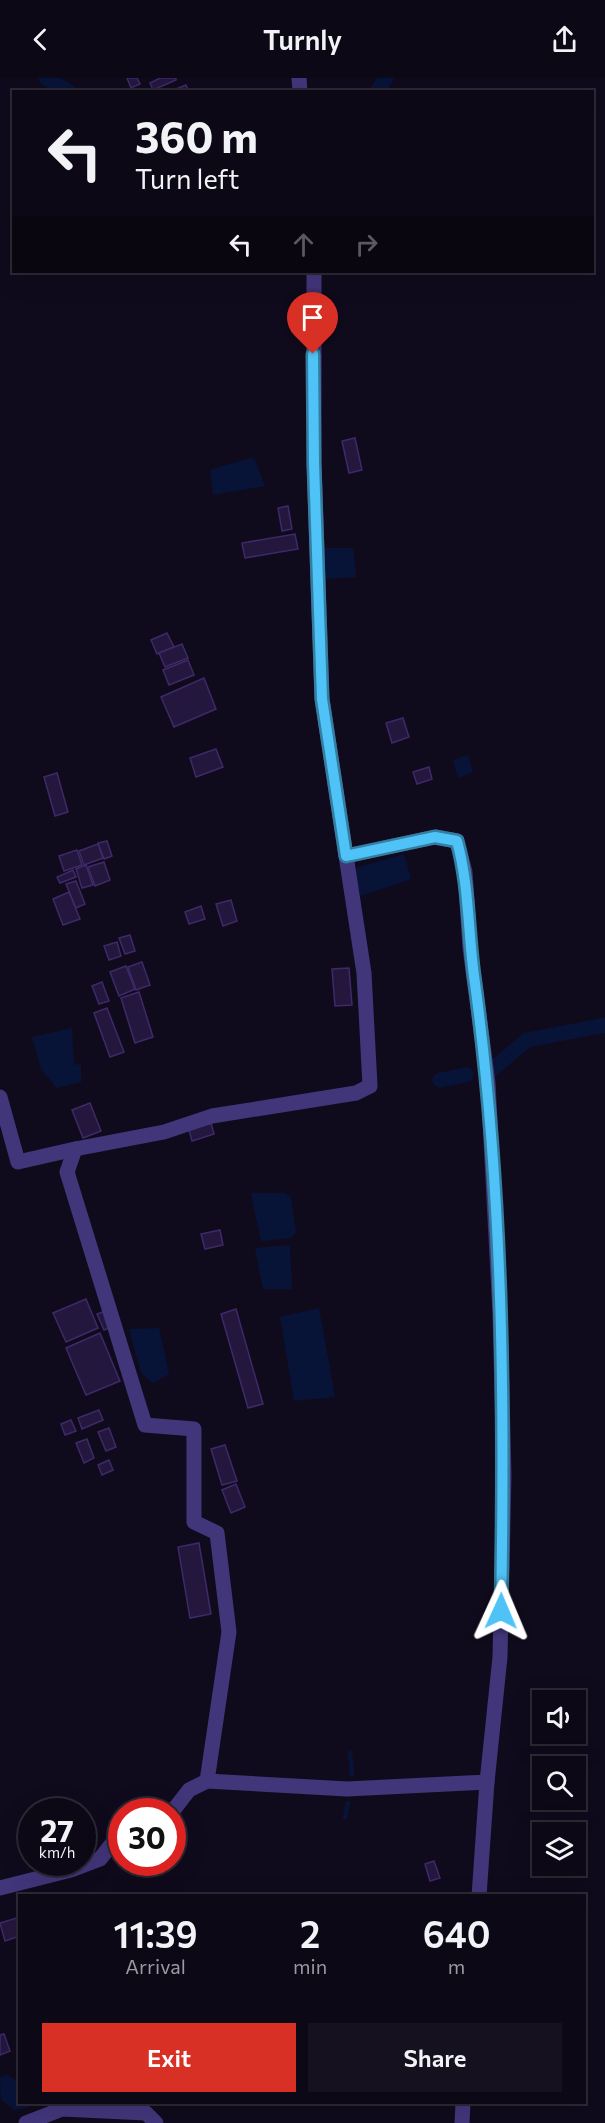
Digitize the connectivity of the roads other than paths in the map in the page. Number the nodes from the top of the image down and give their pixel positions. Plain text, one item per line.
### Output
1 (314, 273) edge
2 (346, 856) junction
3 (0, 1097) edge
4 (75, 1149) junction
5 (207, 1781) junction
6 (487, 1782) junction
7 (183, 1798) edge
8 (108, 1849) edge
9 (0, 1888) edge
10 (479, 1894) edge
11 (463, 2104) edge
12 (26, 2123) edge
13 (156, 2123) edge
14 (462, 2123) edge

1 - 2 street
2 - 4 street
2 - 6 street
3 - 4 street
4 - 5 street
5 - 6 street
5 - 7 street
6 - 10 street
8 - 9 street
11 - 14 street
12 - 13 street

